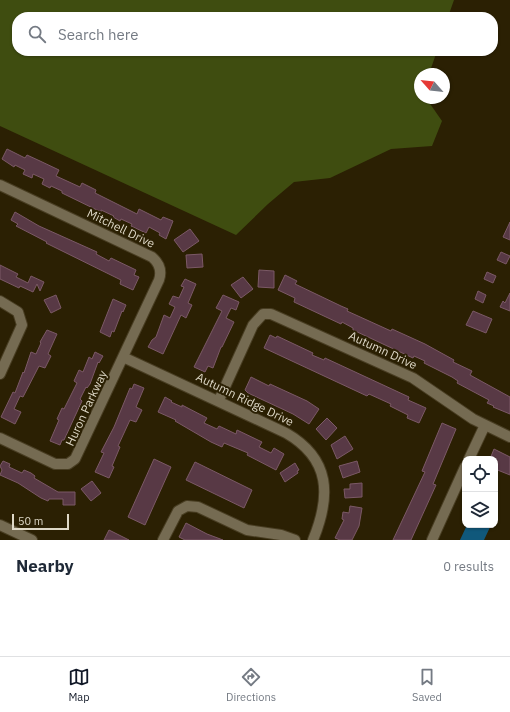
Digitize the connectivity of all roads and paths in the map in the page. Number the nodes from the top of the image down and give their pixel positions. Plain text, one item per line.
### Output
1 (0, 185) edge
2 (0, 301) edge
3 (123, 357) junction
4 (0, 374) edge
5 (219, 400) junction
6 (484, 425) junction
7 (510, 437) edge
8 (0, 438) edge
9 (470, 456) edge
10 (462, 474) edge
11 (0, 525) edge
12 (32, 540) edge
13 (163, 540) edge
14 (295, 540) edge
15 (313, 540) edge
16 (432, 540) edge

1 - 3 street, Mitchell Drive
2 - 4 street
3 - 5 street, Autumn Ridge Drive
3 - 8 street, Huron Parkway
5 - 6 street, Autumn Drive
5 - 15 street, Autumn Ridge Drive
6 - 7 street, Autumn Drive
6 - 9 street
10 - 16 street
11 - 12 street
13 - 14 street

